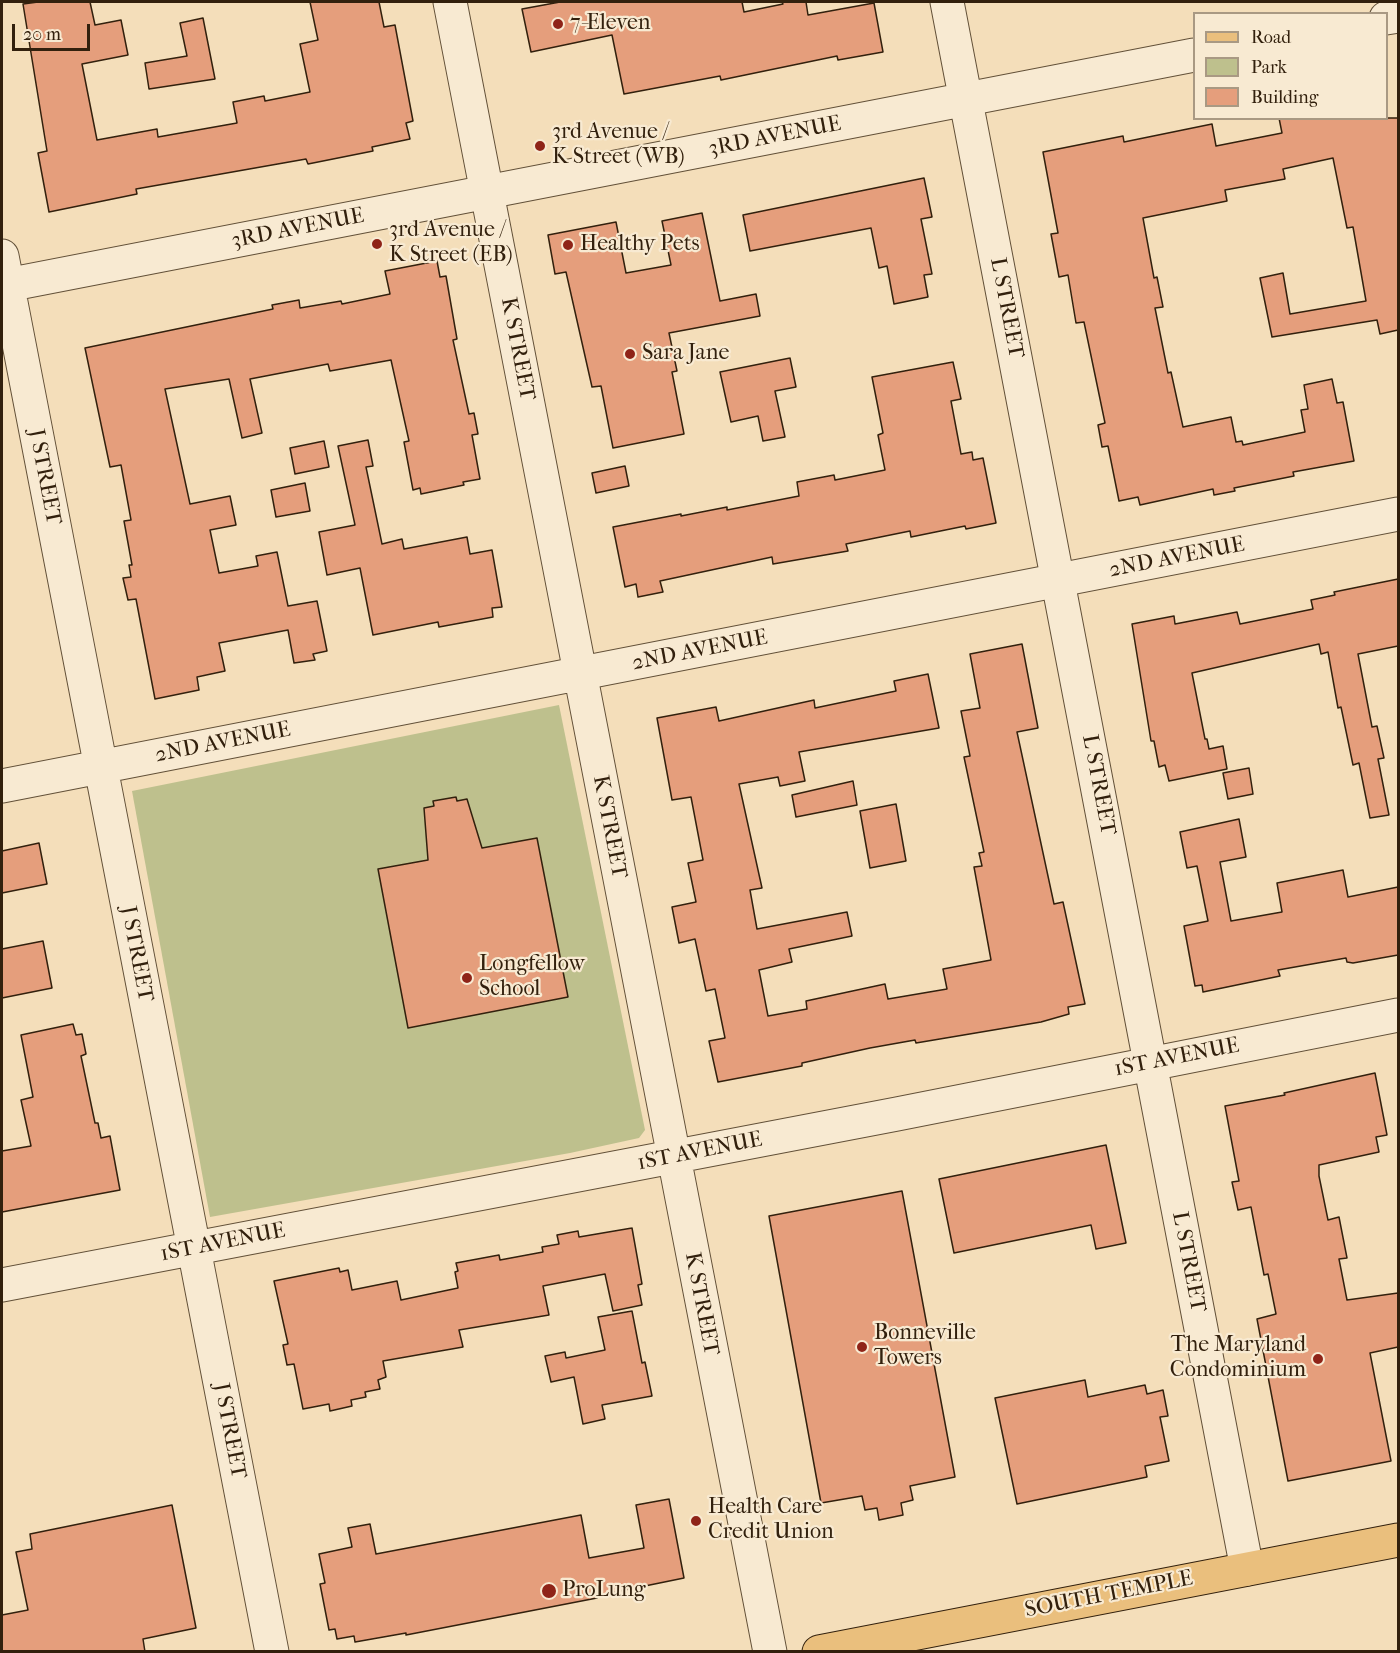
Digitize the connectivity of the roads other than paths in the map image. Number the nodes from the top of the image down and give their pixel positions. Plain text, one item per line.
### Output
1 (450, 2) edge
2 (947, 2) edge
3 (1193, 55) edge
4 (966, 99) junction
5 (488, 193) junction
6 (3, 276) edge
7 (1398, 514) edge
8 (1059, 581) junction
9 (580, 675) junction
10 (100, 766) junction
11 (2, 786) edge
12 (1398, 1015) edge
13 (1150, 1064) junction
14 (673, 1157) junction
15 (193, 1248) junction
16 (2, 1285) edge
17 (1398, 1540) edge
18 (1247, 1569) junction
19 (920, 1642) edge
20 (871, 1647) edge
21 (272, 1652) edge
22 (770, 1652) edge
23 (819, 1652) edge

1 - 5 street, K STREET
2 - 4 street, L STREET
3 - 4 street, 3RD AVENUE
4 - 5 street, 3RD AVENUE
4 - 8 street, L STREET
5 - 6 street, 3RD AVENUE
5 - 9 street, K STREET
6 - 10 street, J STREET
7 - 8 street, 2ND AVENUE
8 - 9 street, 2ND AVENUE
8 - 13 street, L STREET
9 - 10 street, 2ND AVENUE
9 - 14 street, K STREET
10 - 11 street, 2ND AVENUE
10 - 15 street, J STREET
12 - 13 street, 1ST AVENUE
13 - 14 street, 1ST AVENUE
13 - 18 street, L STREET
14 - 15 street, 1ST AVENUE
14 - 22 street, K STREET
15 - 16 street, 1ST AVENUE
15 - 21 street, J STREET
17 - 18 main road, SOUTH TEMPLE
18 - 19 main road, SOUTH TEMPLE
19 - 20 main road, SOUTH TEMPLE
20 - 23 main road, SOUTH TEMPLE

